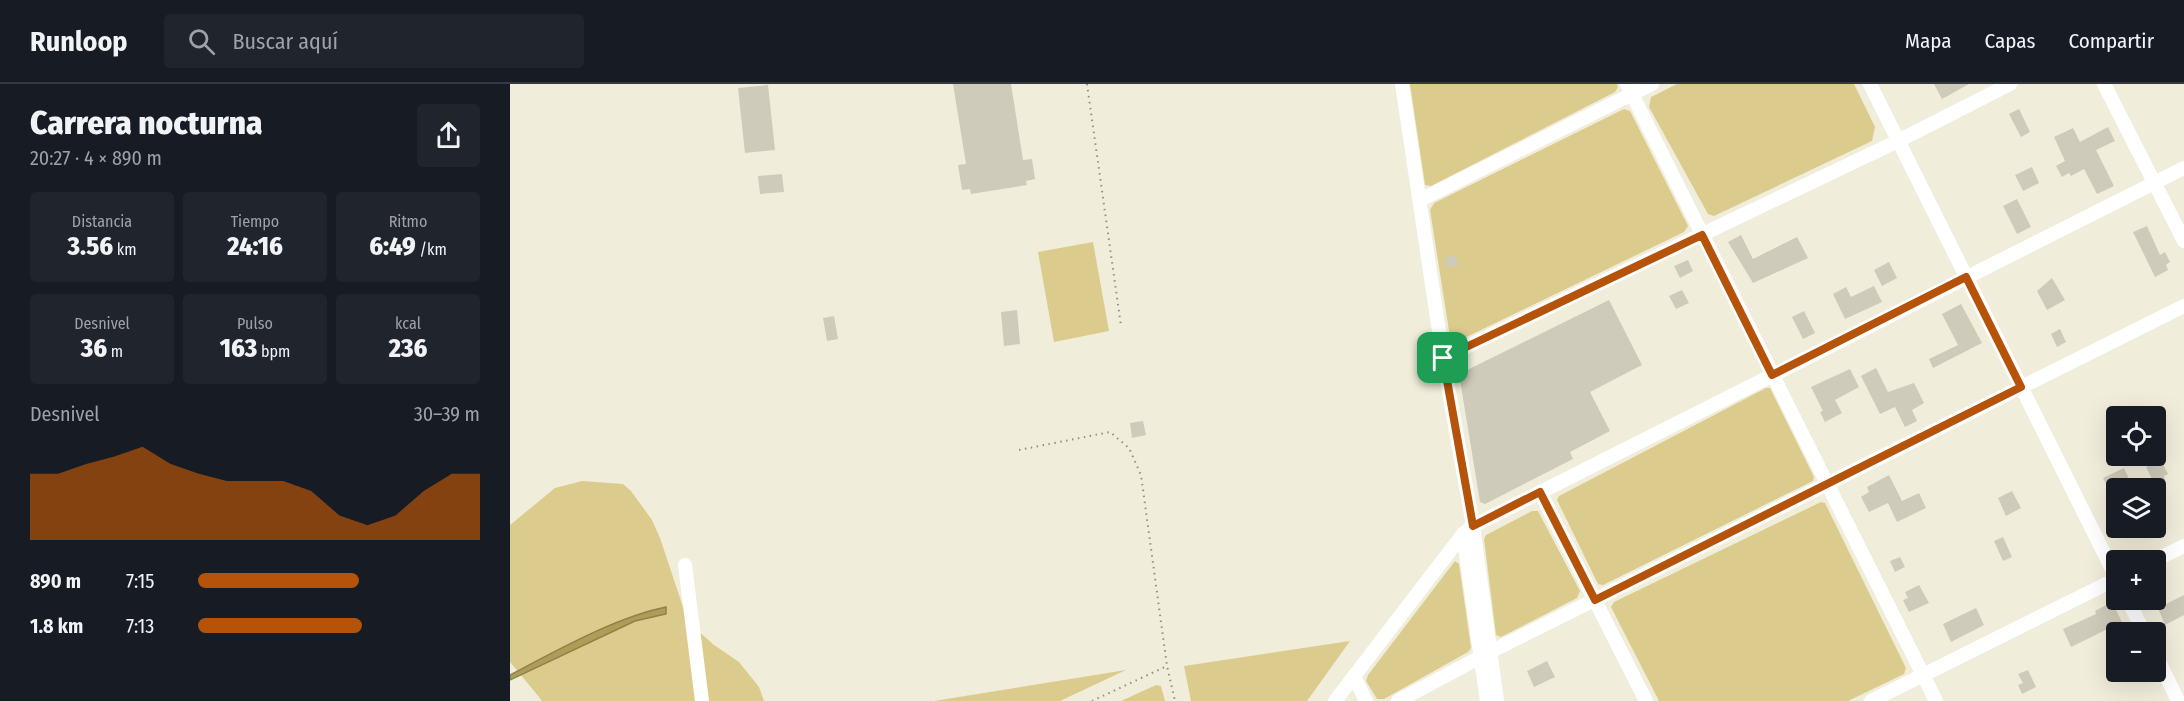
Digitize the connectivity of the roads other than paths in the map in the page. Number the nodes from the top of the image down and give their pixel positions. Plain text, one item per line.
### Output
1 (1402, 84) edge
2 (1652, 84) edge
3 (1870, 84) edge
4 (2010, 84) edge
5 (2104, 84) edge
6 (1629, 89) edge
7 (1898, 141) junction
8 (2184, 168) edge
9 (2155, 183) junction
10 (1420, 200) junction
11 (1702, 235) junction
12 (2184, 241) edge
13 (1966, 277) junction
14 (2184, 306) edge
15 (1443, 358) junction
16 (1772, 375) junction
17 (2021, 387) junction
18 (1827, 484) junction
19 (1540, 492) junction
20 (1468, 530) junction
21 (2184, 546) edge
22 (2166, 555) edge
23 (2106, 558) edge
24 (685, 565) dead end
25 (2106, 583) edge
26 (1595, 600) junction
27 (1485, 654) junction
28 (1923, 675) junction
29 (1354, 676) junction
30 (2166, 676) edge
31 (702, 701) edge
32 (1335, 701) edge
33 (1366, 701) edge
34 (1398, 701) edge
35 (1487, 701) edge
36 (1497, 701) edge
37 (1646, 701) edge
38 (1871, 701) edge
39 (1936, 701) edge
40 (2178, 701) edge

1 - 10 street
2 - 6 street
3 - 7 street
4 - 7 street
5 - 9 street
6 - 10 street
6 - 11 street
7 - 11 street
7 - 13 street
8 - 9 street
9 - 12 street
9 - 13 street
10 - 15 street
11 - 15 street
11 - 16 street
13 - 16 street
13 - 17 street
14 - 17 street
15 - 20 street
16 - 18 street
16 - 19 street
17 - 18 street
17 - 23 street
18 - 26 street
18 - 28 street
19 - 20 street
19 - 26 street
20 - 27 street
20 - 29 street
21 - 22 street
24 - 31 street
25 - 28 street
26 - 27 street
26 - 37 street
27 - 34 street
27 - 35 street
27 - 36 street
28 - 38 street
28 - 39 street
29 - 32 street
29 - 33 street
30 - 40 street

